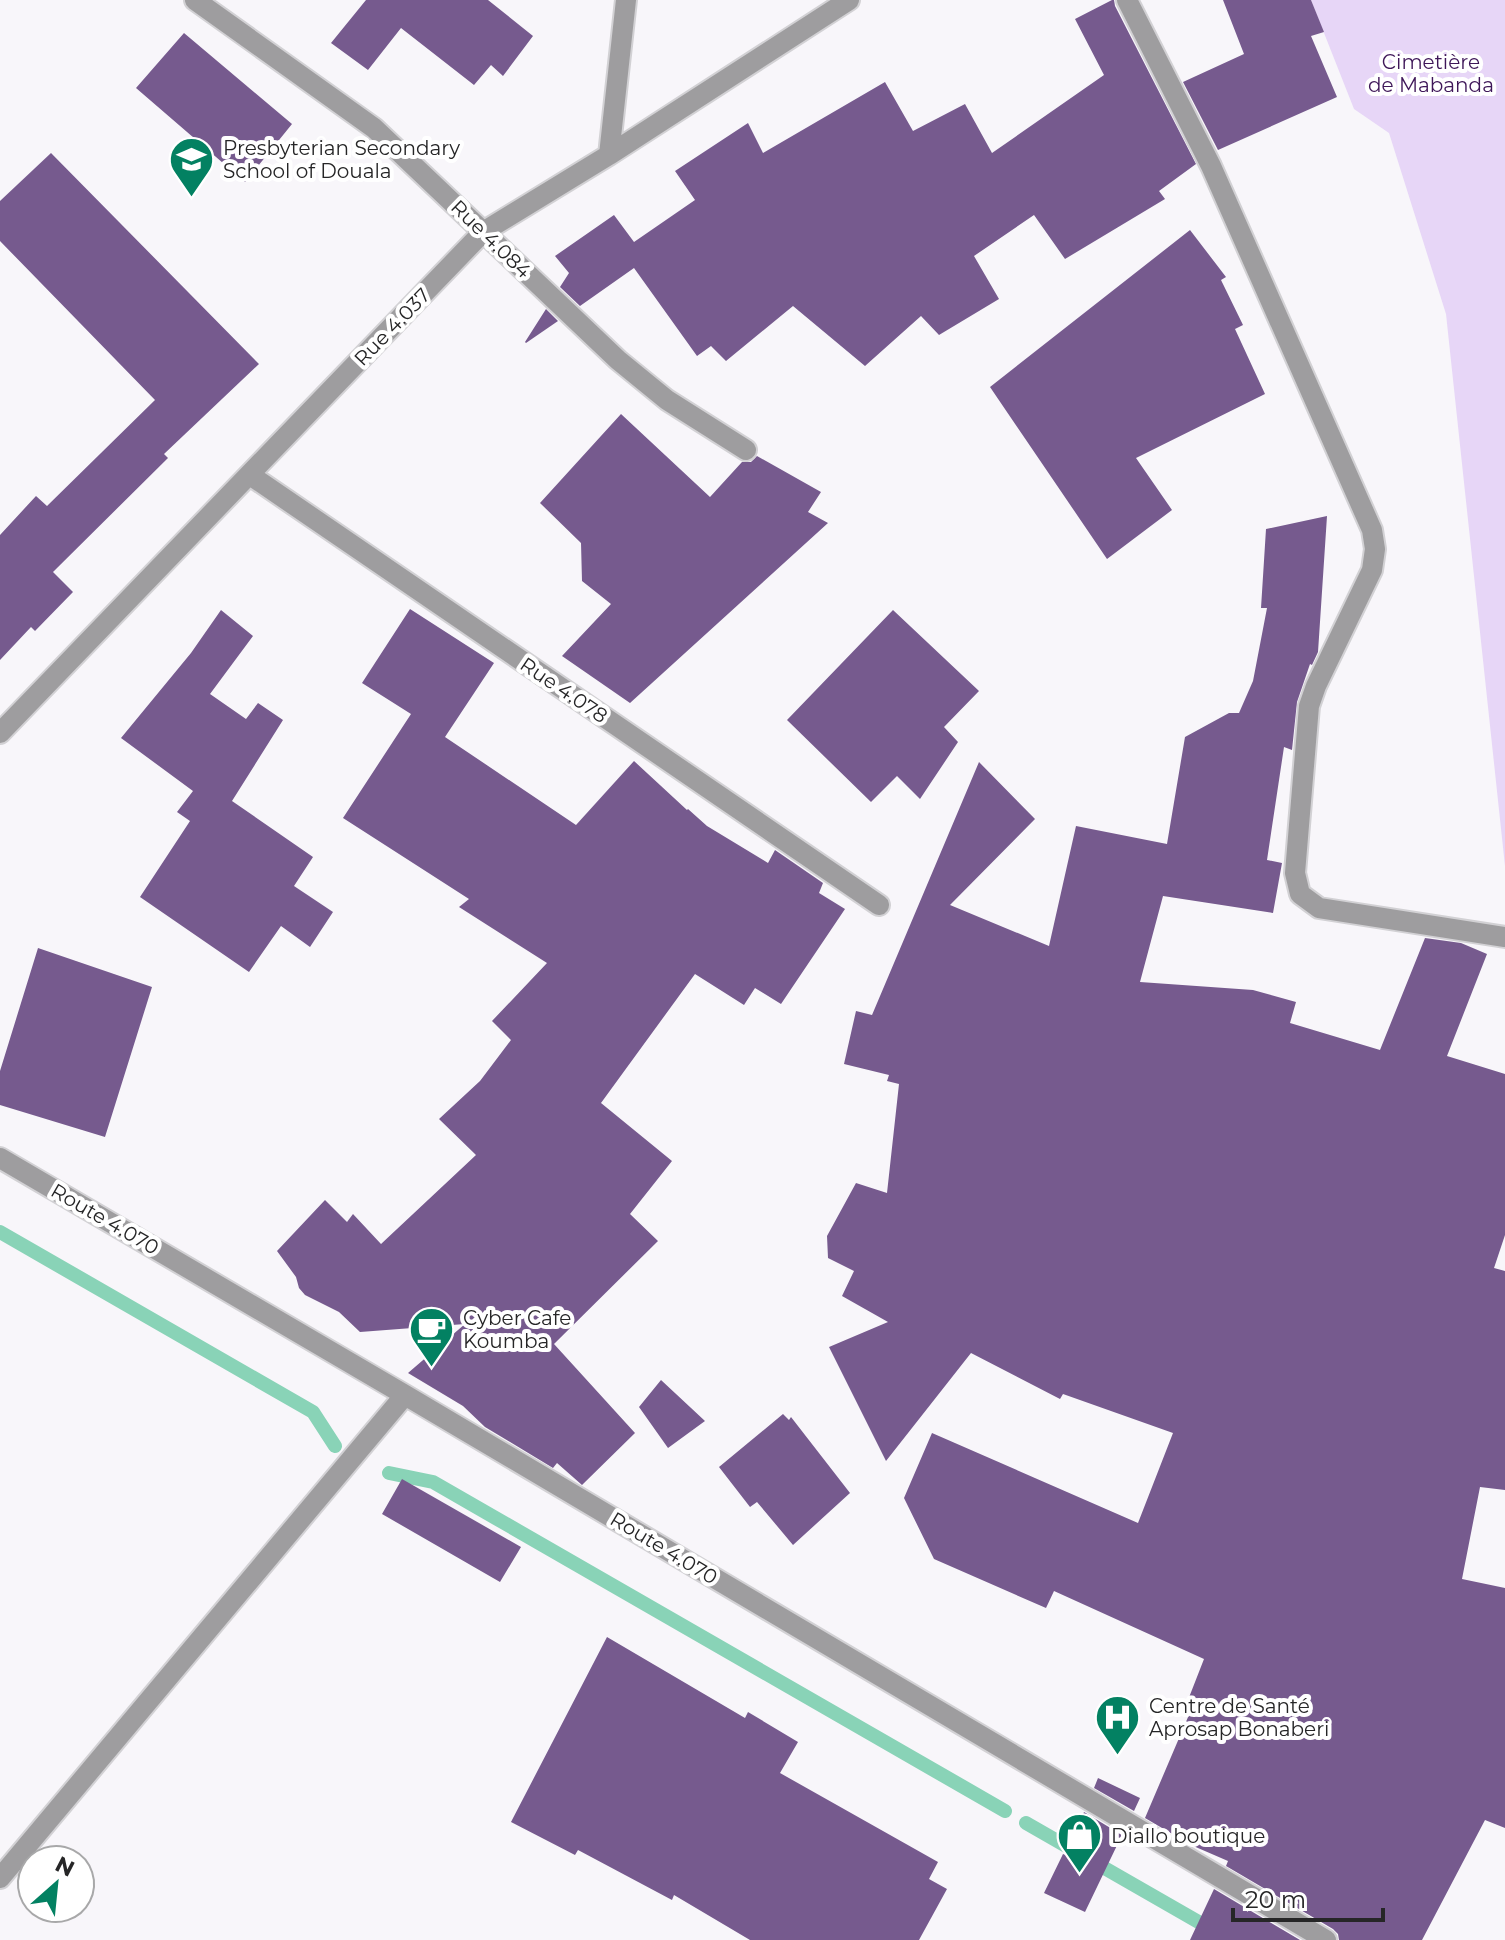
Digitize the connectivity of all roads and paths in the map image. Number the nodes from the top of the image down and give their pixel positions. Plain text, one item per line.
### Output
1 (195, 0) edge
2 (626, 0) edge
3 (849, 0) edge
4 (1127, 0) edge
5 (609, 155) junction
6 (483, 232) junction
7 (746, 450) dead end
8 (250, 475) junction
9 (0, 733) edge
10 (879, 905) dead end
11 (1505, 937) edge
12 (0, 1158) edge
13 (405, 1395) junction
14 (0, 1878) edge
15 (1326, 1940) edge

1 - 6 street, Rue 4.084
2 - 5 street
3 - 5 street, Rue 4.037
4 - 11 street
5 - 6 street, Rue 4.037
6 - 7 street, Rue 4.084
6 - 8 street, Rue 4.037
8 - 9 street, Rue 4.037
8 - 10 street, Rue 4.078
12 - 13 street, Route 4.070
13 - 14 street
13 - 15 street, Route 4.070

